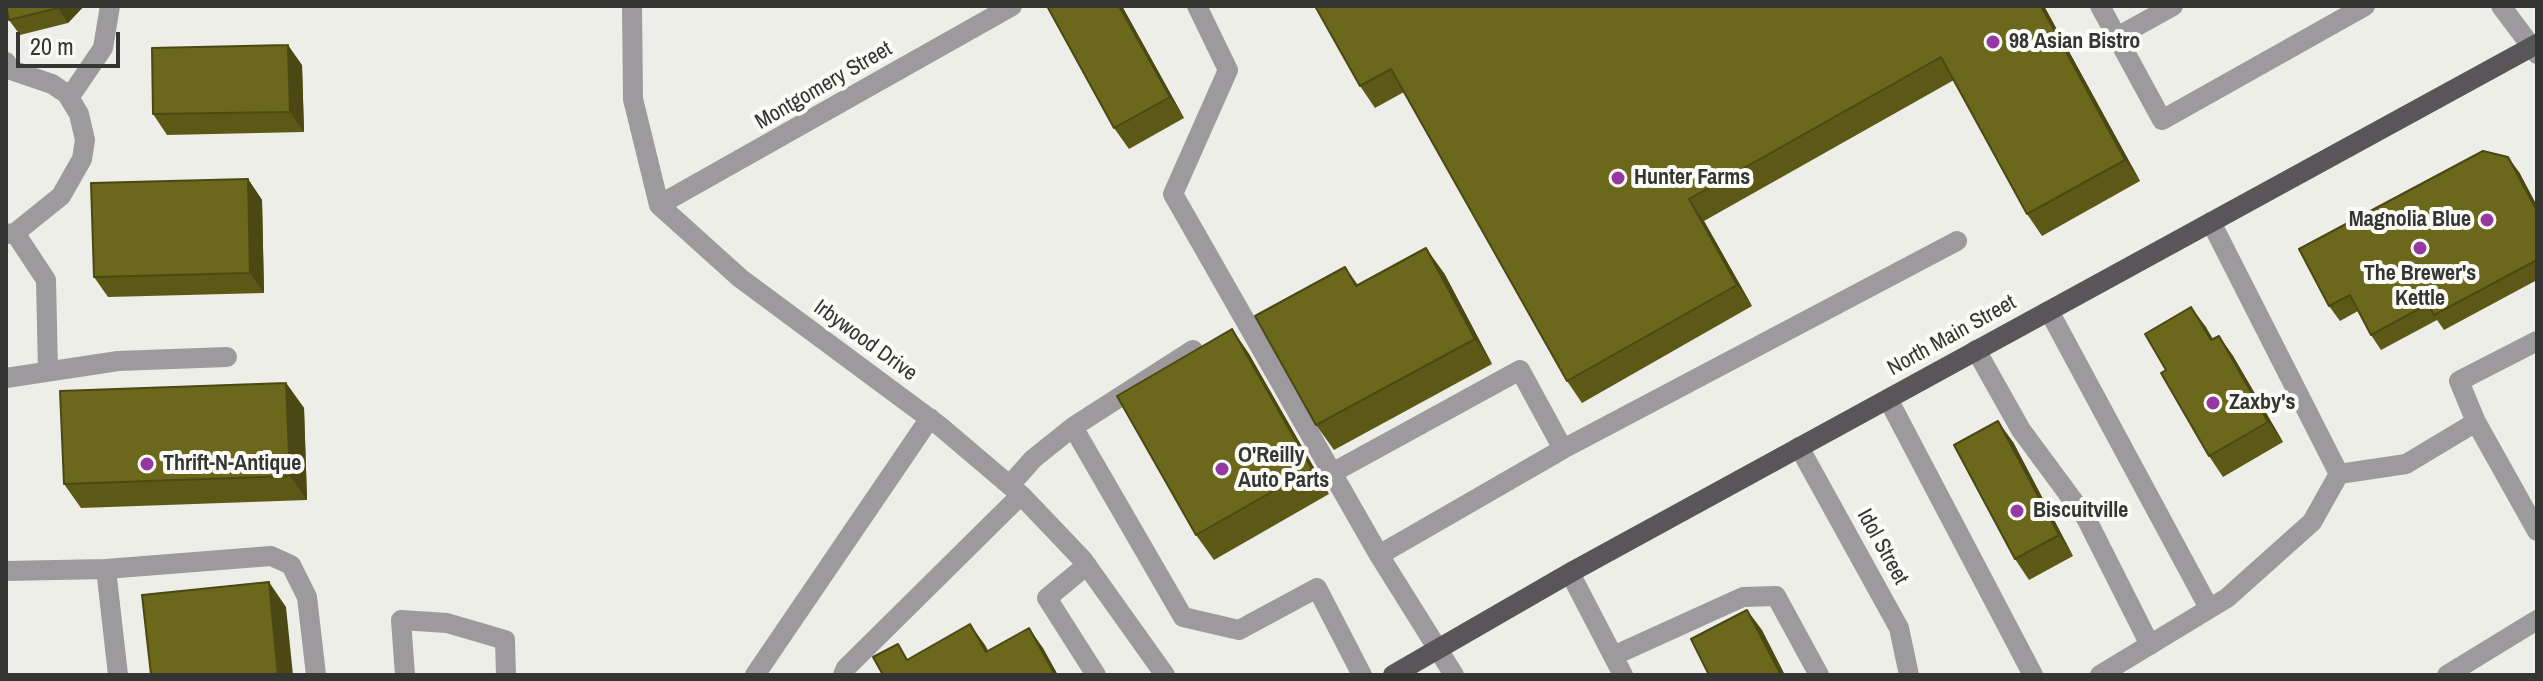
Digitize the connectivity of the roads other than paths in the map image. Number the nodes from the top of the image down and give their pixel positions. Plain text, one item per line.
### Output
1 (110, 6) edge
2 (632, 6) edge
3 (1012, 6) edge
4 (1197, 6) edge
5 (2100, 6) edge
6 (2173, 6) edge
7 (2365, 6) edge
8 (2501, 6) edge
9 (2117, 37) junction
10 (2536, 48) edge
11 (6, 62) edge
12 (69, 98) junction
13 (659, 205) junction
14 (2211, 222) junction
15 (11, 234) edge
16 (1957, 241) dead end
17 (2049, 311) junction
18 (2537, 341) edge
19 (1193, 350) edge
20 (1976, 350) junction
21 (227, 357) dead end
22 (48, 371) junction
23 (6, 378) edge
24 (1888, 399) junction
25 (930, 418) junction
26 (2476, 422) junction
27 (1073, 427) junction
28 (1799, 447) junction
29 (1563, 449) junction
30 (1332, 473) junction
31 (2339, 474) junction
32 (1015, 490) junction
33 (2537, 531) edge
34 (1379, 555) junction
35 (1087, 565) junction
36 (106, 569) junction
37 (6, 571) edge
38 (1570, 573) junction
39 (2209, 608) junction
40 (2537, 620) edge
41 (2150, 645) junction
42 (1438, 649) junction
43 (1613, 656) junction
44 (1163, 674) edge
45 (118, 675) edge
46 (316, 675) edge
47 (405, 675) edge
48 (506, 675) edge
49 (755, 675) edge
50 (843, 675) edge
51 (1096, 675) edge
52 (1362, 675) edge
53 (1393, 675) edge
54 (1454, 675) edge
55 (1623, 675) edge
56 (1819, 675) edge
57 (1909, 675) edge
58 (2033, 675) edge
59 (2100, 675) edge
60 (2447, 675) edge

1 - 12 street
2 - 13 street
3 - 13 street, Montgomery Street
4 - 30 street
5 - 9 street
6 - 9 street
7 - 9 street
8 - 10 street
10 - 14 main road, North Main Street
11 - 12 street
12 - 15 street
13 - 25 street, Irbywood Drive
14 - 17 main road, North Main Street
14 - 31 street
15 - 22 street
16 - 29 street
17 - 20 main road, North Main Street
17 - 39 street
18 - 26 street
19 - 27 street
20 - 24 main road, North Main Street
20 - 41 street
21 - 22 street
22 - 23 street
24 - 28 main road, North Main Street
24 - 58 street
25 - 32 street, Irbywood Drive
25 - 49 street
26 - 31 street
26 - 33 street
27 - 32 street
27 - 52 street
28 - 38 main road, North Main Street
28 - 57 street, Idol Street
29 - 30 street
29 - 34 street
30 - 34 street
31 - 39 street
32 - 35 street, Irbywood Drive
32 - 50 street
34 - 42 street
35 - 44 street, Irbywood Drive
35 - 51 street
36 - 37 street
36 - 45 street
36 - 46 street
38 - 42 main road, North Main Street
38 - 43 street
39 - 41 street
40 - 60 street
41 - 59 street
42 - 53 main road, North Main Street
42 - 54 street
43 - 55 street
43 - 56 street
47 - 48 street

